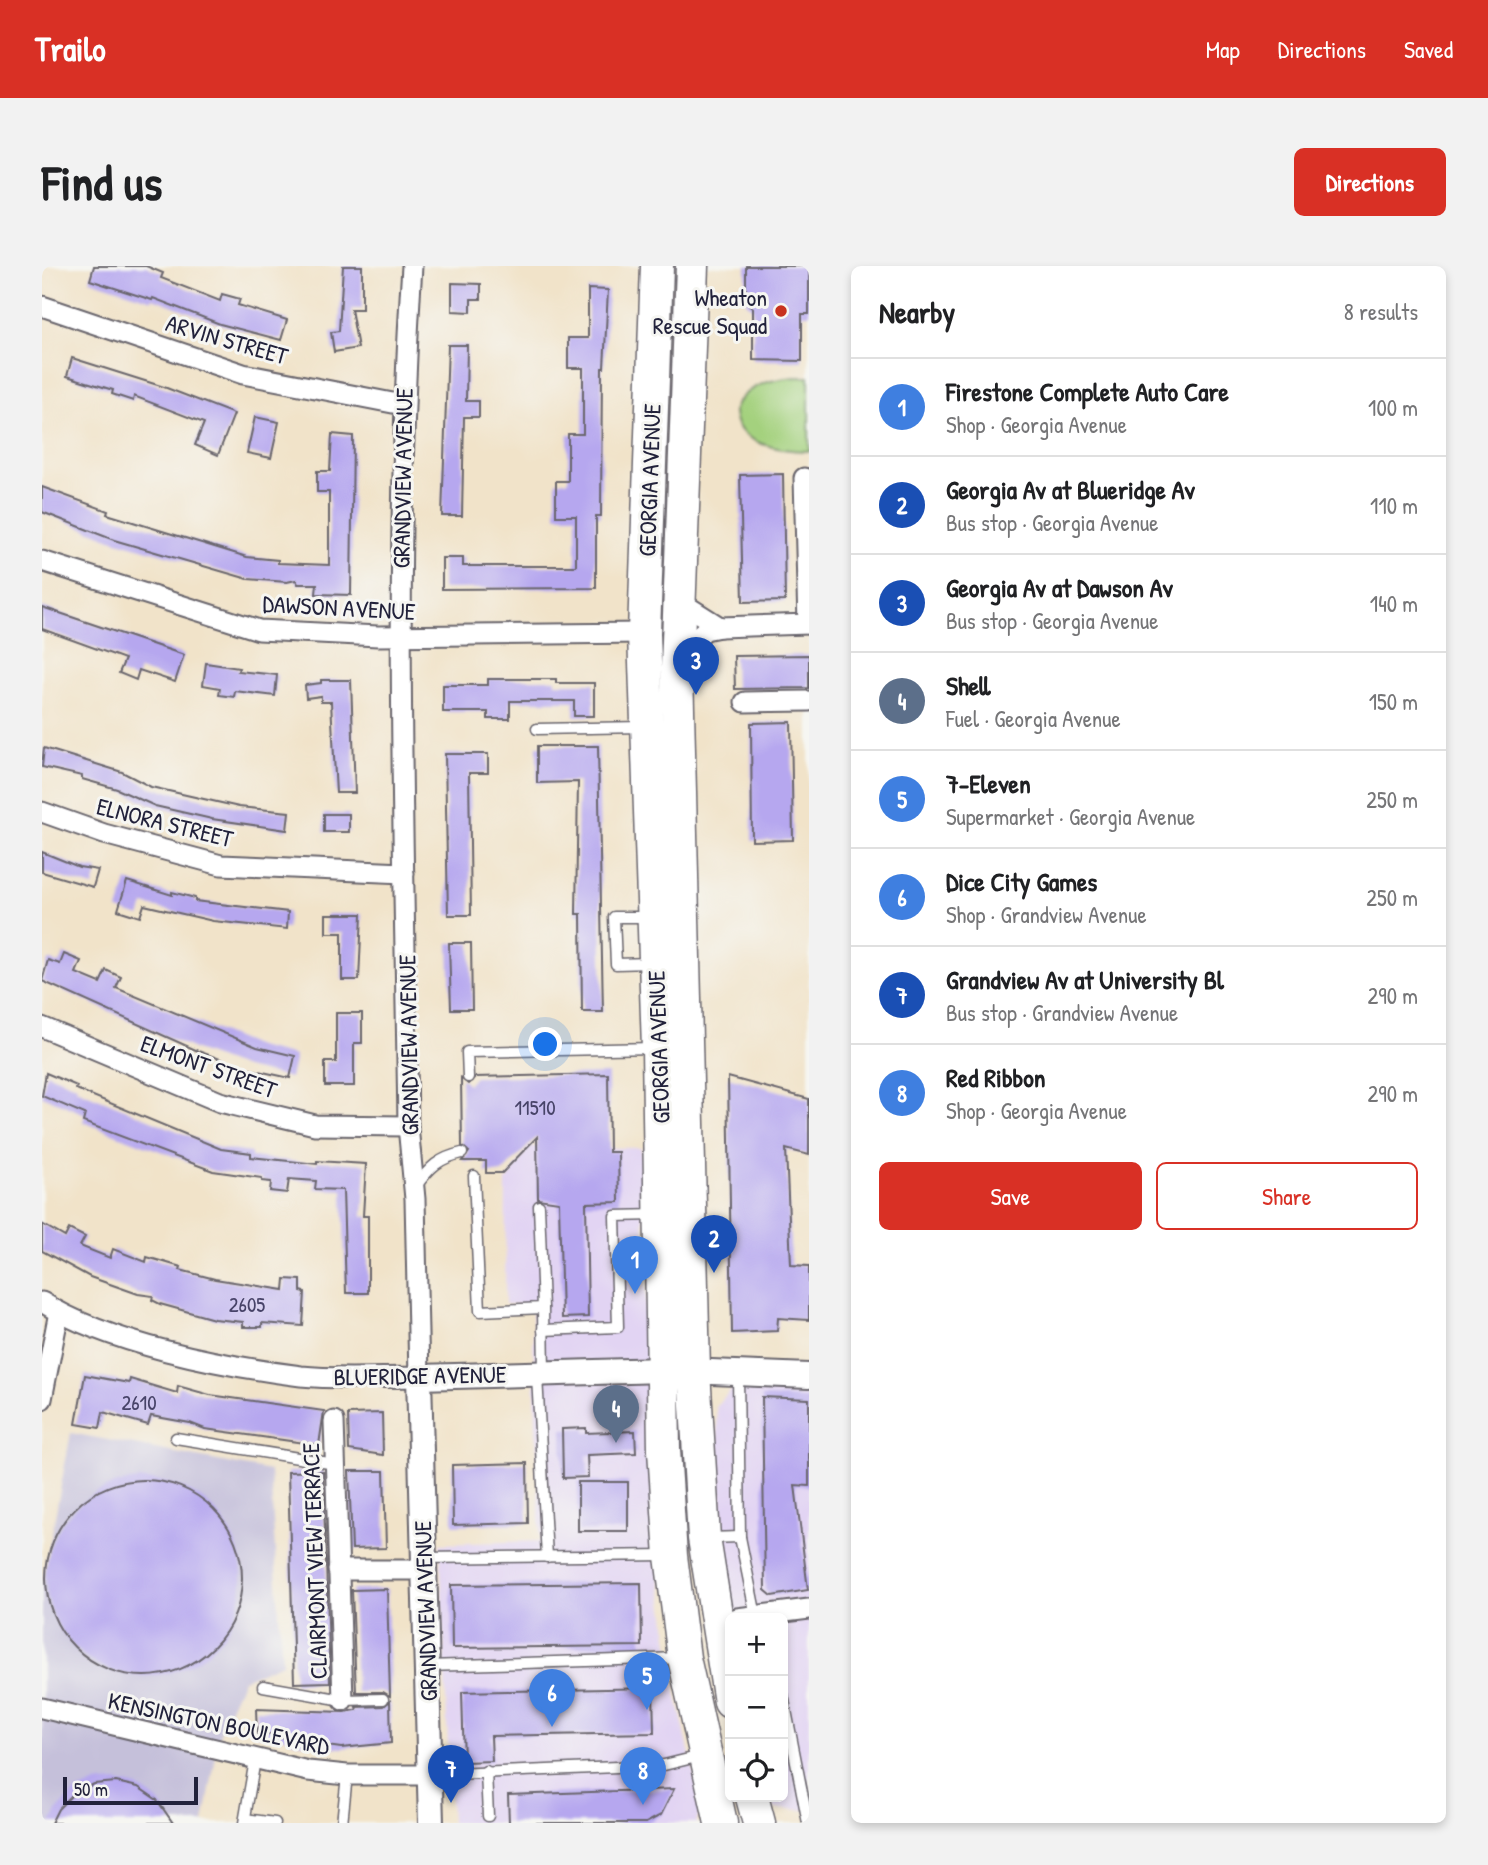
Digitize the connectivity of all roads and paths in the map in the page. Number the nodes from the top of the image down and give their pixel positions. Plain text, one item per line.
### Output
1 (412, 266) edge
2 (657, 266) edge
3 (692, 266) edge
4 (42, 306) edge
5 (403, 405) junction
6 (804, 478) dead end
7 (807, 542) edge
8 (42, 561) edge
9 (679, 601) junction
10 (808, 624) edge
11 (720, 627) junction
12 (644, 633) junction
13 (399, 636) junction
14 (677, 667) junction
15 (809, 701) edge
16 (745, 702) dead end
17 (647, 727) junction
18 (537, 729) dead end
19 (42, 812) edge
20 (404, 873) junction
21 (42, 1027) edge
22 (658, 1048) junction
23 (468, 1077) dead end
24 (408, 1126) junction
25 (462, 1153) dead end
26 (474, 1176) dead end
27 (414, 1190) junction
28 (539, 1206) dead end
29 (662, 1214) junction
30 (50, 1307) edge
31 (543, 1308) junction
32 (543, 1330) junction
33 (663, 1370) junction
34 (694, 1371) junction
35 (541, 1373) junction
36 (738, 1373) junction
37 (809, 1376) edge
38 (419, 1377) junction
39 (42, 1399) edge
40 (334, 1421) dead end
41 (176, 1438) dead end
42 (335, 1464) junction
43 (740, 1537) junction
44 (704, 1538) junction
45 (671, 1556) junction
46 (547, 1557) junction
47 (424, 1564) junction
48 (338, 1570) junction
49 (809, 1609) edge
50 (743, 1613) edge
51 (746, 1613) edge
52 (781, 1613) edge
53 (725, 1621) edge
54 (680, 1627) junction
55 (684, 1658) junction
56 (426, 1667) junction
57 (263, 1686) dead end
58 (383, 1699) dead end
59 (343, 1700) junction
60 (42, 1710) edge
61 (788, 1728) edge
62 (705, 1755) junction
63 (255, 1760) junction
64 (486, 1771) junction
65 (347, 1775) junction
66 (429, 1775) junction
67 (753, 1802) edge
68 (488, 1816) dead end
69 (245, 1821) edge
70 (275, 1823) edge
71 (342, 1823) edge
72 (431, 1823) edge
73 (721, 1823) edge
74 (759, 1823) edge
75 (808, 1823) edge

1 - 5 street, GRANDVIEW AVENUE
2 - 12 main road, GEORGIA AVENUE
3 - 9 main road, GEORGIA AVENUE
4 - 5 street, ARVIN STREET
5 - 13 street, GRANDVIEW AVENUE
6 - 7 street
7 - 10 street
8 - 13 street, DAWSON AVENUE
9 - 11 street
9 - 12 main road
9 - 14 main road, GEORGIA AVENUE
10 - 11 street
11 - 14 street
12 - 13 street, DAWSON AVENUE
12 - 14 main road
12 - 17 main road, GEORGIA AVENUE
13 - 20 street, GRANDVIEW AVENUE
14 - 34 main road, GEORGIA AVENUE
15 - 16 street
17 - 18 lane
17 - 22 main road, GEORGIA AVENUE
19 - 20 street, ELNORA STREET
20 - 24 street, GRANDVIEW AVENUE
21 - 24 street, ELMONT STREET
22 - 23 lane
22 - 29 main road, GEORGIA AVENUE
24 - 27 street, GRANDVIEW AVENUE
25 - 27 lane
26 - 31 lane
27 - 38 street, GRANDVIEW AVENUE
28 - 31 lane
29 - 32 lane
29 - 33 main road, GEORGIA AVENUE
30 - 38 street, BLUERIDGE AVENUE
30 - 39 street
31 - 32 lane
32 - 35 lane
33 - 34 street, BLUERIDGE AVENUE
33 - 35 street, BLUERIDGE AVENUE
33 - 45 main road, GEORGIA AVENUE
34 - 36 street, BLUERIDGE AVENUE
34 - 44 main road, GEORGIA AVENUE
35 - 38 street, BLUERIDGE AVENUE
35 - 46 lane
36 - 37 street, BLUERIDGE AVENUE
36 - 43 lane
38 - 47 street, GRANDVIEW AVENUE
40 - 42 street, CLAIRMONT VIEW TERRACE
41 - 42 lane
42 - 48 street, CLAIRMONT VIEW TERRACE
43 - 44 lane
43 - 51 lane
44 - 50 main road, GEORGIA AVENUE
45 - 46 lane
45 - 54 main road, GEORGIA AVENUE
46 - 47 lane
47 - 48 street
47 - 56 street, GRANDVIEW AVENUE
48 - 59 street, CLAIRMONT VIEW TERRACE
49 - 52 street
53 - 54 street
54 - 55 main road, GEORGIA AVENUE
55 - 56 lane
55 - 62 main road, GEORGIA AVENUE
56 - 66 street, GRANDVIEW AVENUE
57 - 59 lane
58 - 59 lane
60 - 63 street, KENSINGTON BOULEVARD
61 - 75 lane
62 - 64 lane
62 - 73 main road, GEORGIA AVENUE
63 - 65 street, KENSINGTON BOULEVARD
63 - 69 lane
64 - 66 lane
64 - 68 lane
65 - 66 street, KENSINGTON BOULEVARD
65 - 71 lane
66 - 72 street, GRANDVIEW AVENUE
67 - 74 main road
69 - 70 lane

